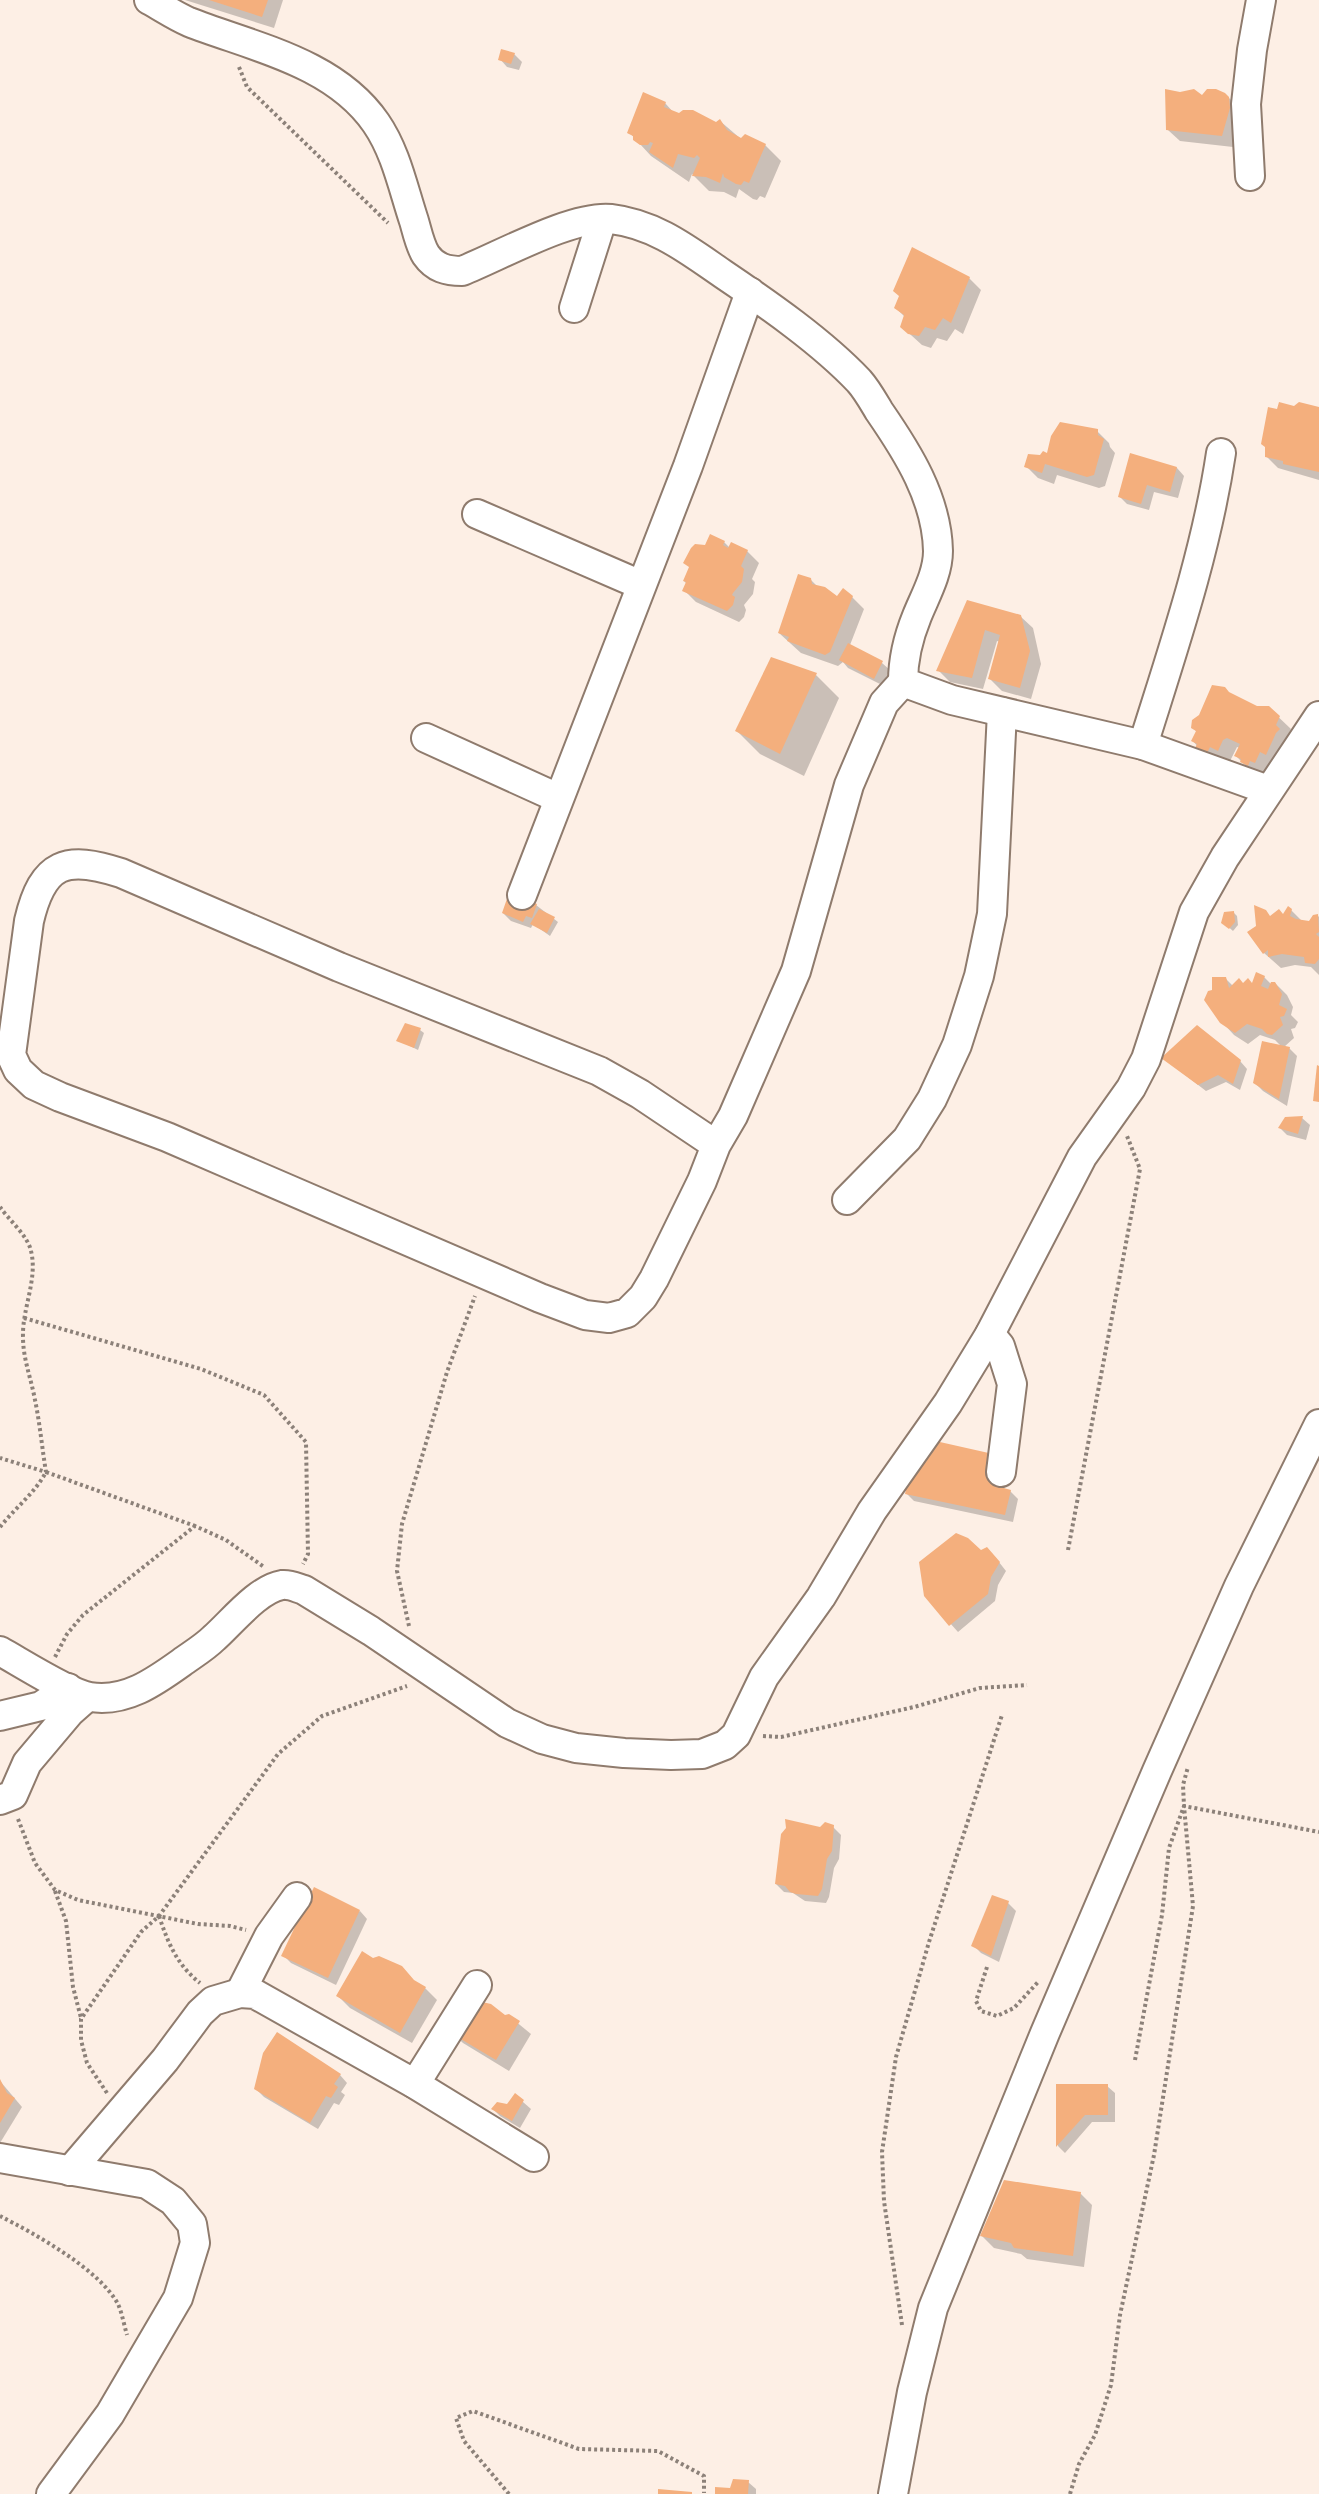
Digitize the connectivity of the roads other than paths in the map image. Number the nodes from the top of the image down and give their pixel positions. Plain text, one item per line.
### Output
1 (149, 0) edge
2 (1261, 0) edge
3 (1250, 176) dead end
4 (602, 220) junction
5 (750, 292) junction
6 (574, 308) dead end
7 (1221, 453) dead end
8 (477, 514) dead end
9 (641, 585) junction
10 (903, 682) junction
11 (1002, 712) junction
12 (1319, 716) edge
13 (426, 738) dead end
14 (1143, 745) junction
15 (1269, 790) junction
16 (558, 798) junction
17 (522, 895) dead end
18 (716, 1146) junction
19 (847, 1200) dead end
20 (990, 1334) junction
21 (1319, 1424) edge
22 (1001, 1472) dead end
23 (0, 1651) edge
24 (68, 1688) junction
25 (0, 1716) edge
26 (6, 1797) edge
27 (297, 1897) dead end
28 (477, 1985) dead end
29 (240, 1993) junction
30 (415, 2085) junction
31 (534, 2157) dead end
32 (0, 2158) edge
33 (70, 2171) junction
34 (51, 2494) edge
35 (893, 2494) edge

1 - 4 street
2 - 3 street
4 - 5 street
4 - 6 street
5 - 9 street
5 - 10 street
7 - 14 street
8 - 9 street
9 - 16 street
10 - 11 street
10 - 18 street
11 - 14 street
11 - 19 street
12 - 15 street
13 - 16 street
14 - 15 street
15 - 20 street
16 - 17 street
18 - 18 street
20 - 22 street
20 - 24 street
21 - 35 street
23 - 24 street
24 - 25 street
24 - 26 street
27 - 29 street
28 - 30 street
29 - 30 street
29 - 33 street
30 - 31 street
32 - 33 street
33 - 34 street

